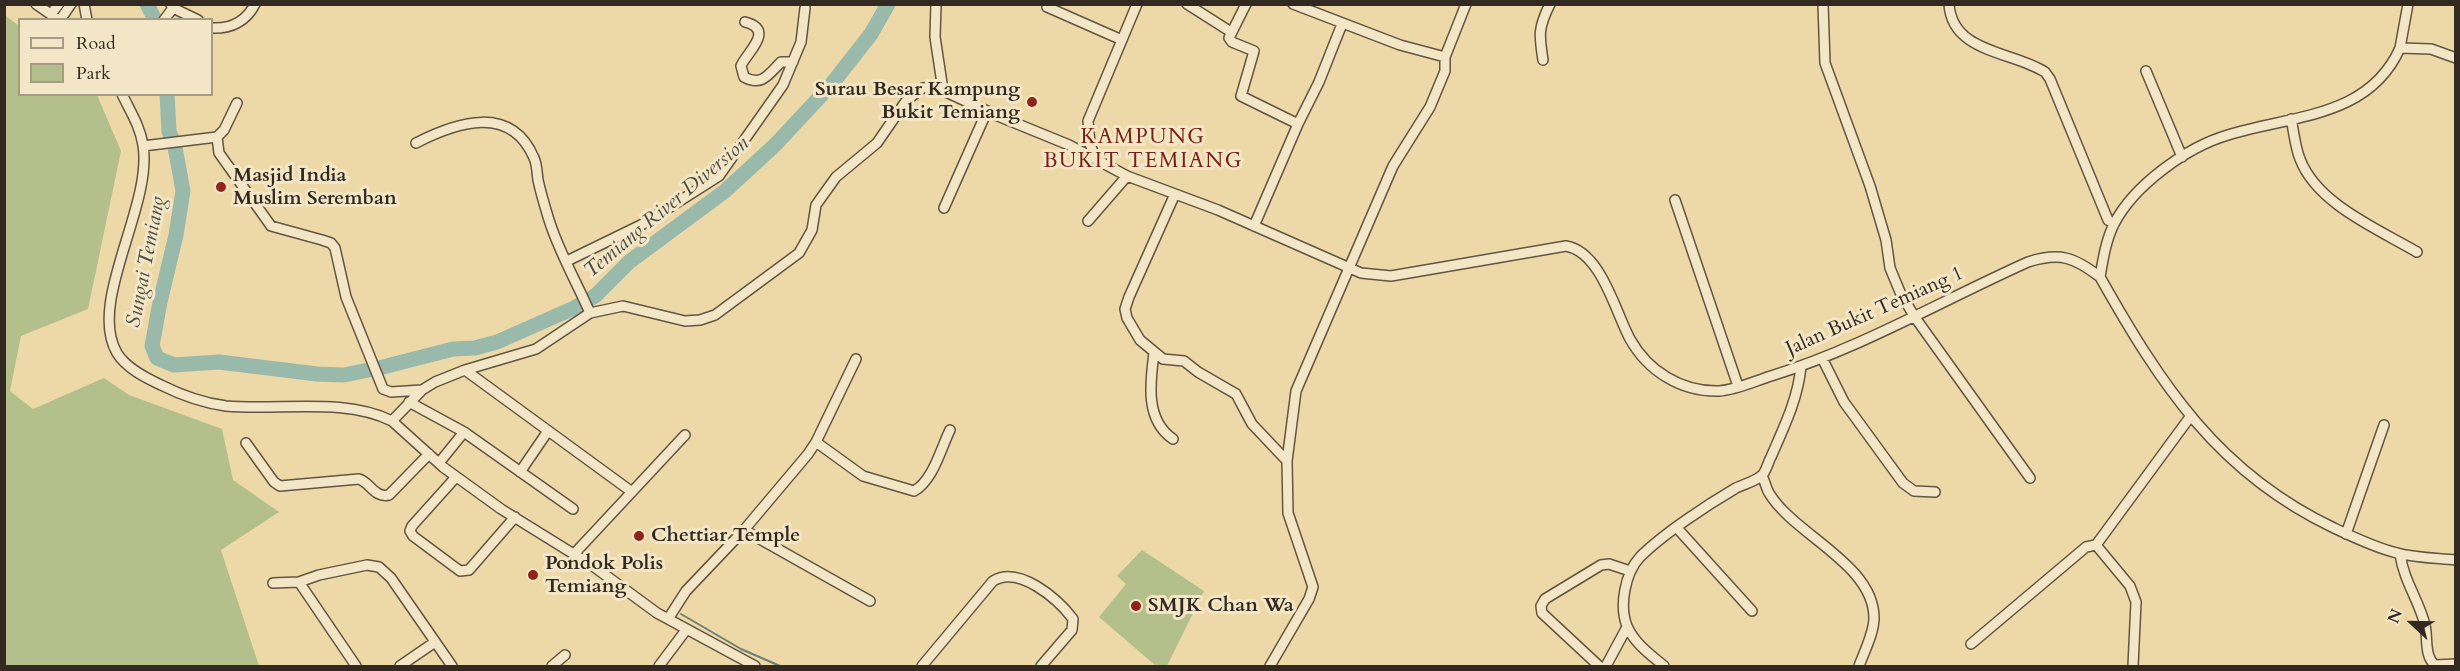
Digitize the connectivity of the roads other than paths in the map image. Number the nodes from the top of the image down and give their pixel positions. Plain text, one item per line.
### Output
1 (36, 4) edge
2 (59, 4) edge
3 (71, 4) edge
4 (255, 4) edge
5 (936, 4) edge
6 (1137, 4) edge
7 (1187, 4) edge
8 (1246, 4) edge
9 (1293, 4) edge
10 (1466, 4) edge
11 (1550, 4) edge
12 (1823, 4) edge
13 (1950, 4) edge
14 (2408, 4) edge
15 (172, 6) edge
16 (1047, 7) dead end
17 (805, 8) dead end
18 (56, 18) edge
19 (194, 18) edge
20 (746, 22) dead end
21 (1342, 24) junction
22 (213, 28) edge
23 (1231, 32) junction
24 (1122, 40) junction
25 (2400, 48) junction
26 (1445, 57) junction
27 (2456, 58) edge
28 (1543, 60) dead end
29 (793, 62) junction
30 (2146, 71) dead end
31 (943, 90) junction
32 (123, 96) edge
33 (237, 103) dead end
34 (987, 111) junction
35 (2291, 119) junction
36 (1298, 124) junction
37 (1087, 129) junction
38 (217, 137) junction
39 (416, 143) dead end
40 (143, 146) junction
41 (1075, 148) junction
42 (2182, 157) junction
43 (1096, 160) junction
44 (1127, 176) junction
45 (1175, 194) junction
46 (1675, 200) dead end
47 (944, 208) dead end
48 (1088, 221) dead end
49 (2114, 225) junction
50 (1254, 226) junction
51 (2417, 252) dead end
52 (567, 261) junction
53 (1350, 268) junction
54 (2100, 277) junction
55 (590, 313) junction
56 (1914, 316) junction
57 (1154, 353) junction
58 (1822, 358) junction
59 (856, 359) dead end
60 (1802, 366) junction
61 (465, 370) junction
62 (1738, 386) junction
63 (422, 390) junction
64 (409, 402) junction
65 (2190, 417) junction
66 (392, 421) junction
67 (2384, 425) dead end
68 (950, 430) dead end
69 (548, 431) junction
70 (464, 432) junction
71 (685, 435) dead end
72 (1173, 439) dead end
73 (816, 442) junction
74 (246, 443) dead end
75 (429, 454) junction
76 (1287, 461) junction
77 (439, 463) junction
78 (520, 472) junction
79 (1762, 476) junction
80 (456, 477) junction
81 (2030, 478) dead end
82 (632, 492) junction
83 (1935, 492) dead end
84 (573, 509) dead end
85 (514, 517) junction
86 (1677, 528) junction
87 (744, 530) junction
88 (2346, 534) junction
89 (2096, 544) junction
90 (2400, 554) junction
91 (574, 555) junction
92 (2456, 560) edge
93 (1630, 571) junction
94 (299, 582) junction
95 (273, 583) dead end
96 (870, 601) dead end
97 (1752, 611) dead end
98 (668, 619) junction
99 (1627, 627) junction
100 (686, 630) junction
101 (435, 642) junction
102 (1971, 644) dead end
103 (565, 655) dead end
104 (2456, 664) edge
105 (356, 666) edge
106 (400, 666) edge
107 (452, 666) edge
108 (552, 666) edge
109 (659, 666) edge
110 (755, 666) edge
111 (922, 666) edge
112 (1041, 666) edge
113 (1270, 666) edge
114 (1599, 666) edge
115 (1606, 666) edge
116 (1664, 666) edge
117 (1859, 666) edge
118 (2133, 666) edge

1 - 18 street
2 - 18 street
3 - 18 street
4 - 22 street
5 - 31 street
6 - 24 street
7 - 23 street
8 - 23 street
9 - 21 street
10 - 26 street
11 - 28 street
12 - 56 street
13 - 49 street
14 - 25 street
15 - 19 street
16 - 24 street
17 - 29 street
20 - 29 street
21 - 26 street
21 - 36 street
23 - 36 street
24 - 37 street
25 - 27 street
25 - 35 street
26 - 53 street
29 - 52 street
30 - 42 street
31 - 34 street, Jalan Bukit Temiang 1
31 - 55 street
32 - 40 street
33 - 38 street
34 - 41 street, Jalan Bukit Temiang 1
34 - 47 street
35 - 42 street
35 - 51 street
36 - 50 street
37 - 41 street
37 - 43 street
38 - 40 street
38 - 63 street
39 - 52 street
40 - 66 street
41 - 43 street, Jalan Bukit Temiang 1
42 - 49 street
43 - 44 street, Jalan Bukit Temiang 1
44 - 45 street, Jalan Bukit Temiang 1
44 - 48 street
45 - 50 street, Jalan Bukit Temiang 1
45 - 57 street
46 - 62 street
49 - 54 street
50 - 53 street, Jalan Bukit Temiang 1
52 - 55 street
53 - 62 street, Jalan Bukit Temiang 1
53 - 76 street
54 - 56 street, Jalan Bukit Temiang 1
54 - 65 street
55 - 61 street
56 - 58 street, Jalan Bukit Temiang 1
56 - 81 street
57 - 72 street
57 - 76 street
58 - 60 street, Jalan Bukit Temiang 1
58 - 83 street
59 - 73 street
60 - 62 street, Jalan Bukit Temiang 1
60 - 79 street
61 - 63 street
61 - 69 street
63 - 64 street
64 - 66 street
64 - 70 street
65 - 88 street
65 - 89 street
66 - 75 street
67 - 88 street
68 - 73 street
69 - 78 street
69 - 82 street
70 - 77 street
70 - 78 street
71 - 82 street
73 - 87 street
74 - 75 street
75 - 77 street
76 - 113 street
77 - 80 street
78 - 84 street
79 - 86 street
79 - 117 street
80 - 85 street
80 - 85 street
82 - 91 street
85 - 91 street
86 - 93 street
86 - 97 street
87 - 96 street
87 - 98 street
88 - 90 street
89 - 102 street
89 - 118 street
90 - 92 street
90 - 104 street
91 - 98 street
93 - 99 street
93 - 114 street
94 - 95 street
94 - 101 street
94 - 105 street
98 - 100 street
99 - 115 street
99 - 116 street
100 - 109 street
100 - 110 street
101 - 106 street
101 - 107 street
103 - 108 street
111 - 112 street

